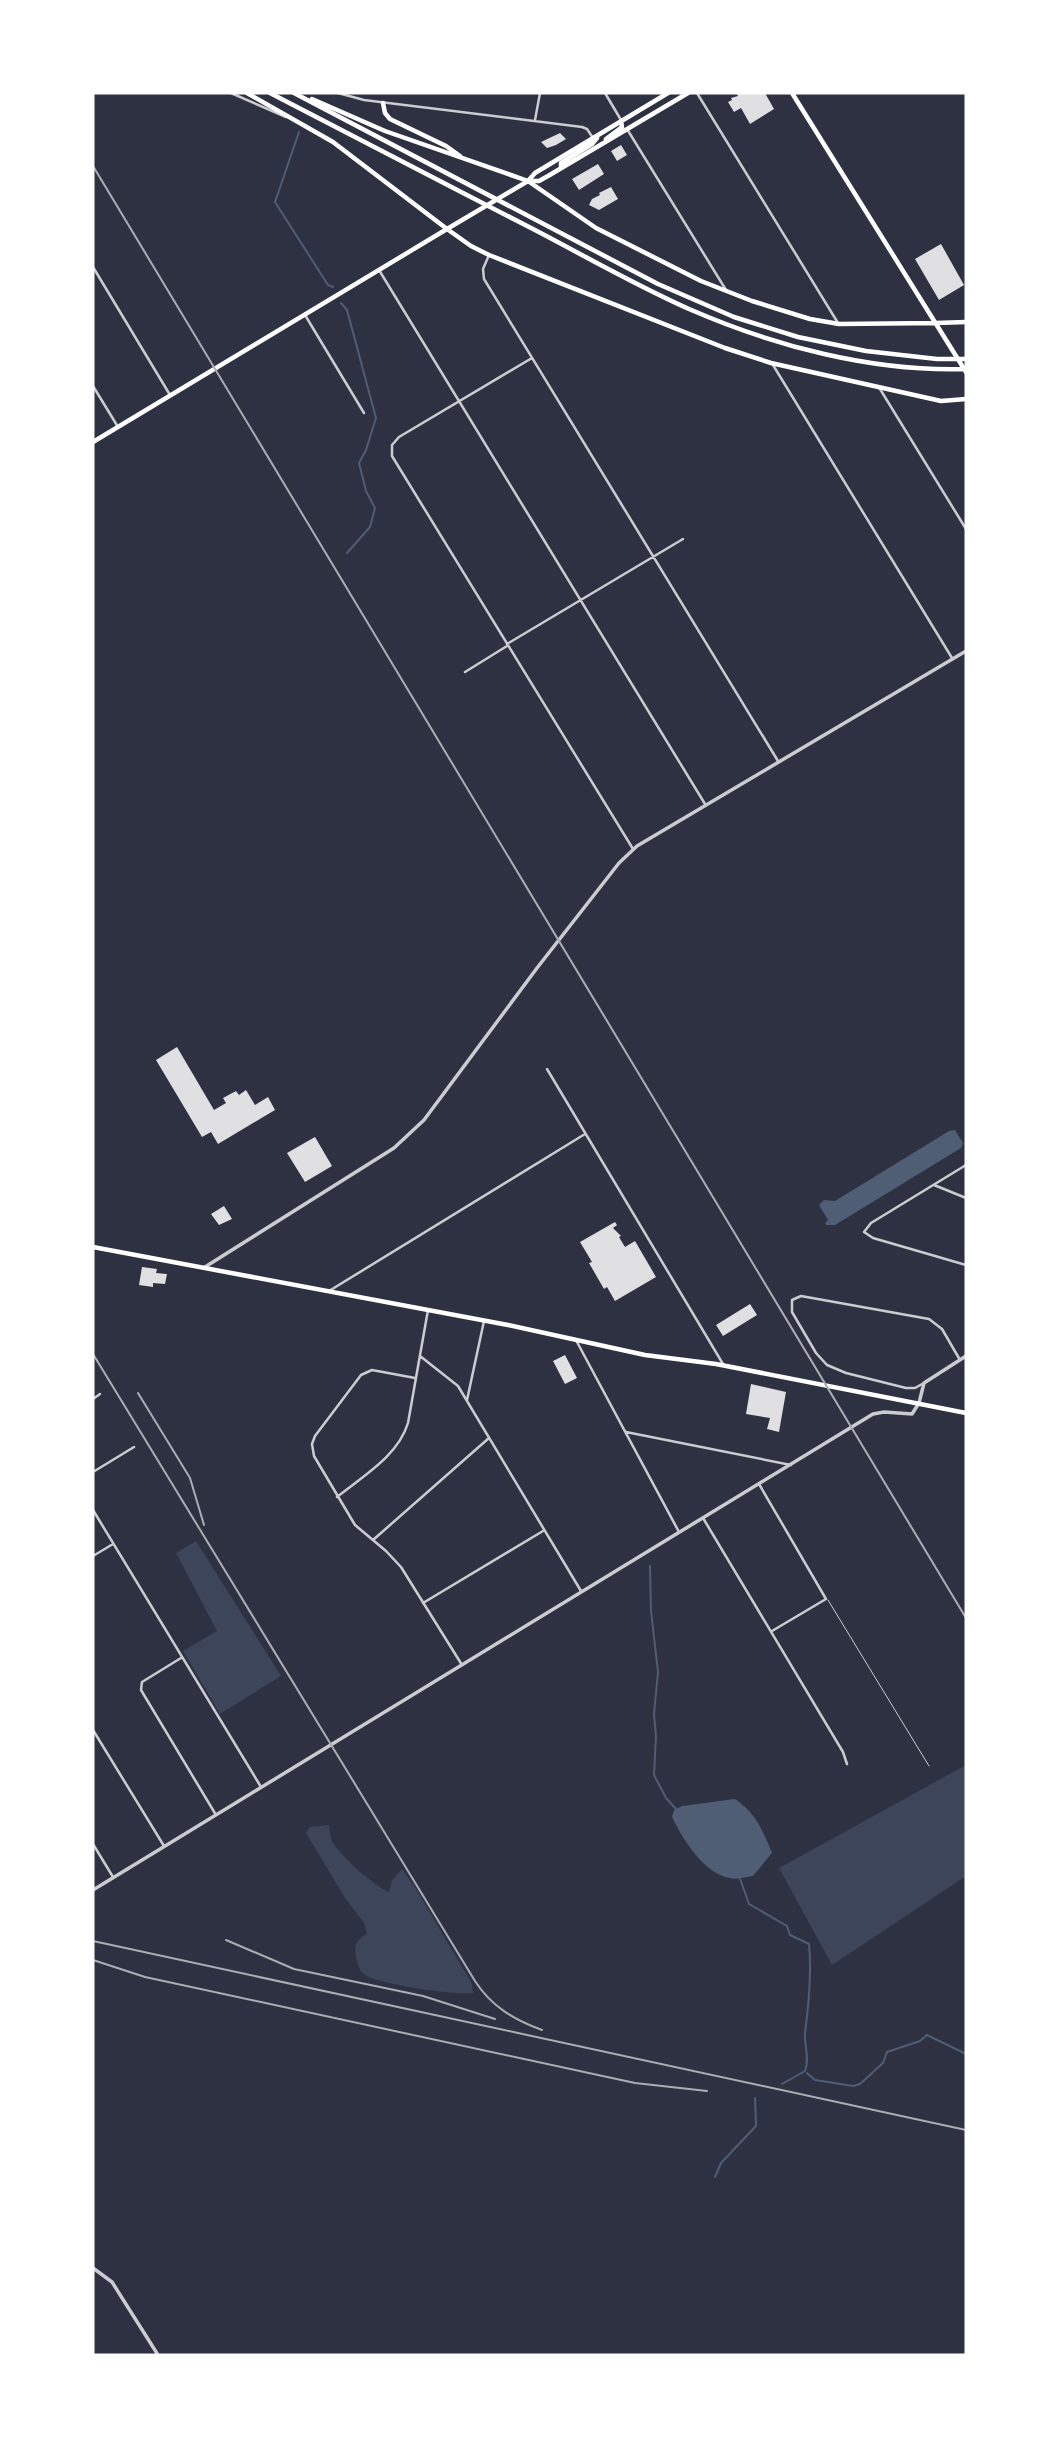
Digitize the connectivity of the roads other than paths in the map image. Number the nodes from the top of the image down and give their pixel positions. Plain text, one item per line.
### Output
1 (231, 93) edge
2 (247, 93) edge
3 (270, 93) edge
4 (294, 93) edge
5 (338, 93) edge
6 (540, 93) edge
7 (605, 93) edge
8 (668, 93) edge
9 (688, 93) edge
10 (697, 93) edge
11 (792, 93) edge
12 (383, 103) junction
13 (621, 120) junction
14 (535, 121) junction
15 (305, 126) junction
16 (627, 129) junction
17 (605, 130) junction
18 (593, 138) junction
19 (598, 147) junction
20 (460, 157) junction
21 (561, 168) junction
22 (528, 181) junction
23 (447, 229) junction
24 (489, 255) junction
25 (93, 267) edge
26 (379, 270) junction
27 (727, 292) junction
28 (304, 315) junction
29 (966, 322) edge
30 (936, 323) junction
31 (839, 324) junction
32 (532, 358) junction
33 (966, 359) edge
34 (771, 363) junction
35 (966, 370) edge
36 (93, 386) edge
37 (879, 388) junction
38 (170, 395) junction
39 (966, 398) edge
40 (460, 402) junction
41 (364, 413) dead end
42 (118, 427) junction
43 (93, 442) edge
44 (966, 529) edge
45 (683, 539) dead end
46 (654, 558) junction
47 (581, 600) junction
48 (507, 644) junction
49 (966, 651) edge
50 (953, 659) junction
51 (465, 671) dead end
52 (778, 761) junction
53 (705, 804) junction
54 (633, 849) junction
55 (547, 1069) dead end
56 (586, 1134) junction
57 (966, 1165) edge
58 (934, 1185) junction
59 (966, 1198) edge
60 (93, 1247) edge
61 (966, 1265) edge
62 (205, 1267) junction
63 (329, 1291) junction
64 (428, 1310) junction
65 (484, 1321) junction
66 (575, 1339) junction
67 (420, 1356) junction
68 (966, 1356) edge
69 (960, 1360) junction
70 (724, 1366) junction
71 (415, 1378) junction
72 (924, 1383) junction
73 (100, 1394) dead end
74 (93, 1399) edge
75 (467, 1402) junction
76 (919, 1404) junction
77 (966, 1413) edge
78 (626, 1432) junction
79 (489, 1438) junction
80 (134, 1447) dead end
81 (791, 1465) junction
82 (93, 1472) edge
83 (759, 1484) junction
84 (337, 1497) junction
85 (93, 1510) edge
86 (703, 1518) junction
87 (545, 1530) junction
88 (679, 1532) junction
89 (373, 1540) junction
90 (113, 1544) junction
91 (93, 1556) edge
92 (582, 1592) junction
93 (826, 1598) junction
94 (423, 1603) junction
95 (771, 1632) junction
96 (183, 1657) junction
97 (462, 1665) junction
98 (93, 1730) edge
99 (847, 1764) dead end
100 (929, 1766) dead end
101 (261, 1787) junction
102 (216, 1815) junction
103 (93, 1844) edge
104 (164, 1846) junction
105 (113, 1877) junction
106 (93, 1889) edge
107 (93, 2268) edge
108 (158, 2355) edge

1 - 15 street
2 - 15 main road
3 - 35 main road
4 - 20 main road
4 - 33 main road
5 - 12 street
6 - 14 street
7 - 13 street
8 - 13 main road
9 - 16 main road
10 - 31 street
11 - 30 main road
12 - 14 street
12 - 20 main road
13 - 17 main road
13 - 19 main road
14 - 18 street
15 - 23 main road
16 - 19 main road
16 - 27 street
17 - 18 main road
17 - 21 main road
18 - 22 main road
19 - 21 main road
20 - 22 main road
21 - 22 main road
22 - 23 main road
22 - 27 main road
23 - 24 main road
23 - 26 main road
24 - 32 street
24 - 34 main road
25 - 38 street
26 - 28 main road
26 - 40 street
27 - 31 main road
28 - 38 main road
28 - 41 street
29 - 30 main road
30 - 31 main road
30 - 35 main road
32 - 40 street
32 - 46 street
34 - 37 main road
34 - 50 street
36 - 42 street
37 - 39 main road
37 - 44 street
38 - 42 main road
40 - 47 street
40 - 48 street
42 - 43 main road
45 - 46 street
46 - 47 street
46 - 52 street
47 - 48 street
47 - 53 street
48 - 51 street
48 - 54 street
49 - 50 street
50 - 52 street
52 - 53 street
53 - 54 street
54 - 62 street
55 - 56 street
56 - 63 street
56 - 70 street
57 - 58 street
58 - 59 street
58 - 61 street
60 - 62 main road
62 - 63 main road
63 - 64 main road
64 - 65 main road
64 - 67 street
65 - 66 main road
65 - 75 street
66 - 70 main road
66 - 78 street
67 - 71 street
67 - 75 street
68 - 69 street
69 - 72 street
69 - 72 street
70 - 76 main road
71 - 84 street
71 - 84 street
72 - 76 street
73 - 74 street
75 - 79 street
76 - 77 main road
76 - 81 street
78 - 81 street
78 - 88 street
79 - 87 street
79 - 89 street
80 - 82 street
81 - 83 street
83 - 86 street
83 - 93 street
84 - 89 street
85 - 90 street
86 - 88 street
86 - 95 street
87 - 92 street
87 - 94 street
88 - 92 street
89 - 94 street
90 - 91 street
90 - 96 street
92 - 97 street
93 - 95 street
93 - 100 lane
94 - 97 street
95 - 99 street
96 - 101 street
96 - 102 street
97 - 101 street
98 - 104 street
101 - 102 street
102 - 104 street
103 - 105 street
104 - 105 street
105 - 106 street
107 - 108 street

